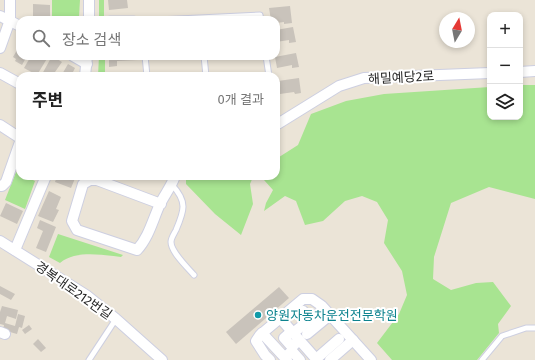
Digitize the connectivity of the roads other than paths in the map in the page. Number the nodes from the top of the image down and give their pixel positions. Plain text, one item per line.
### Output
1 (10, 0) edge
2 (89, 0) edge
3 (0, 16) edge
4 (89, 16) edge
5 (245, 16) edge
6 (260, 16) edge
7 (10, 20) junction
8 (16, 24) edge
9 (0, 48) edge
10 (87, 60) edge
11 (145, 60) edge
12 (204, 60) edge
13 (267, 60) edge
14 (535, 71) edge
15 (0, 72) edge
16 (86, 72) edge
17 (146, 72) edge
18 (206, 72) edge
19 (268, 72) edge
20 (523, 72) edge
21 (487, 73) edge
22 (16, 82) edge
23 (280, 120) edge
24 (0, 125) edge
25 (16, 135) edge
26 (16, 153) edge
27 (44, 180) edge
28 (174, 181) edge
29 (0, 186) edge
30 (161, 204) junction
31 (0, 241) edge
32 (15, 250) junction
33 (194, 275) dead end
34 (303, 311) dead end
35 (330, 315) junction
36 (280, 318) junction
37 (116, 319) junction
38 (535, 328) edge
39 (262, 333) junction
40 (318, 338) edge
41 (353, 340) junction
42 (286, 358) edge
43 (312, 358) edge
44 (366, 358) edge
45 (89, 360) edge
46 (162, 360) edge
47 (270, 360) edge
48 (300, 360) edge
49 (482, 360) edge

1 - 7 street
2 - 4 street
3 - 7 street
5 - 6 lane
7 - 8 street
7 - 9 street
10 - 16 street
11 - 17 lane
12 - 18 lane
13 - 19 lane
14 - 20 street
15 - 22 street
21 - 23 street, 해밀예당2로
24 - 25 street
26 - 29 street
27 - 32 street
28 - 30 street
28 - 33 lane
30 - 30 street
31 - 32 street, 경복대로212번길
32 - 37 street, 경복대로212번길
34 - 40 street
35 - 36 street
35 - 40 street
35 - 41 street
36 - 39 street
36 - 40 street
37 - 45 lane
37 - 46 street, 경복대로212번길
38 - 49 lane
39 - 42 street
39 - 47 street
40 - 41 street
40 - 43 street
40 - 43 street
41 - 44 street
42 - 48 street

